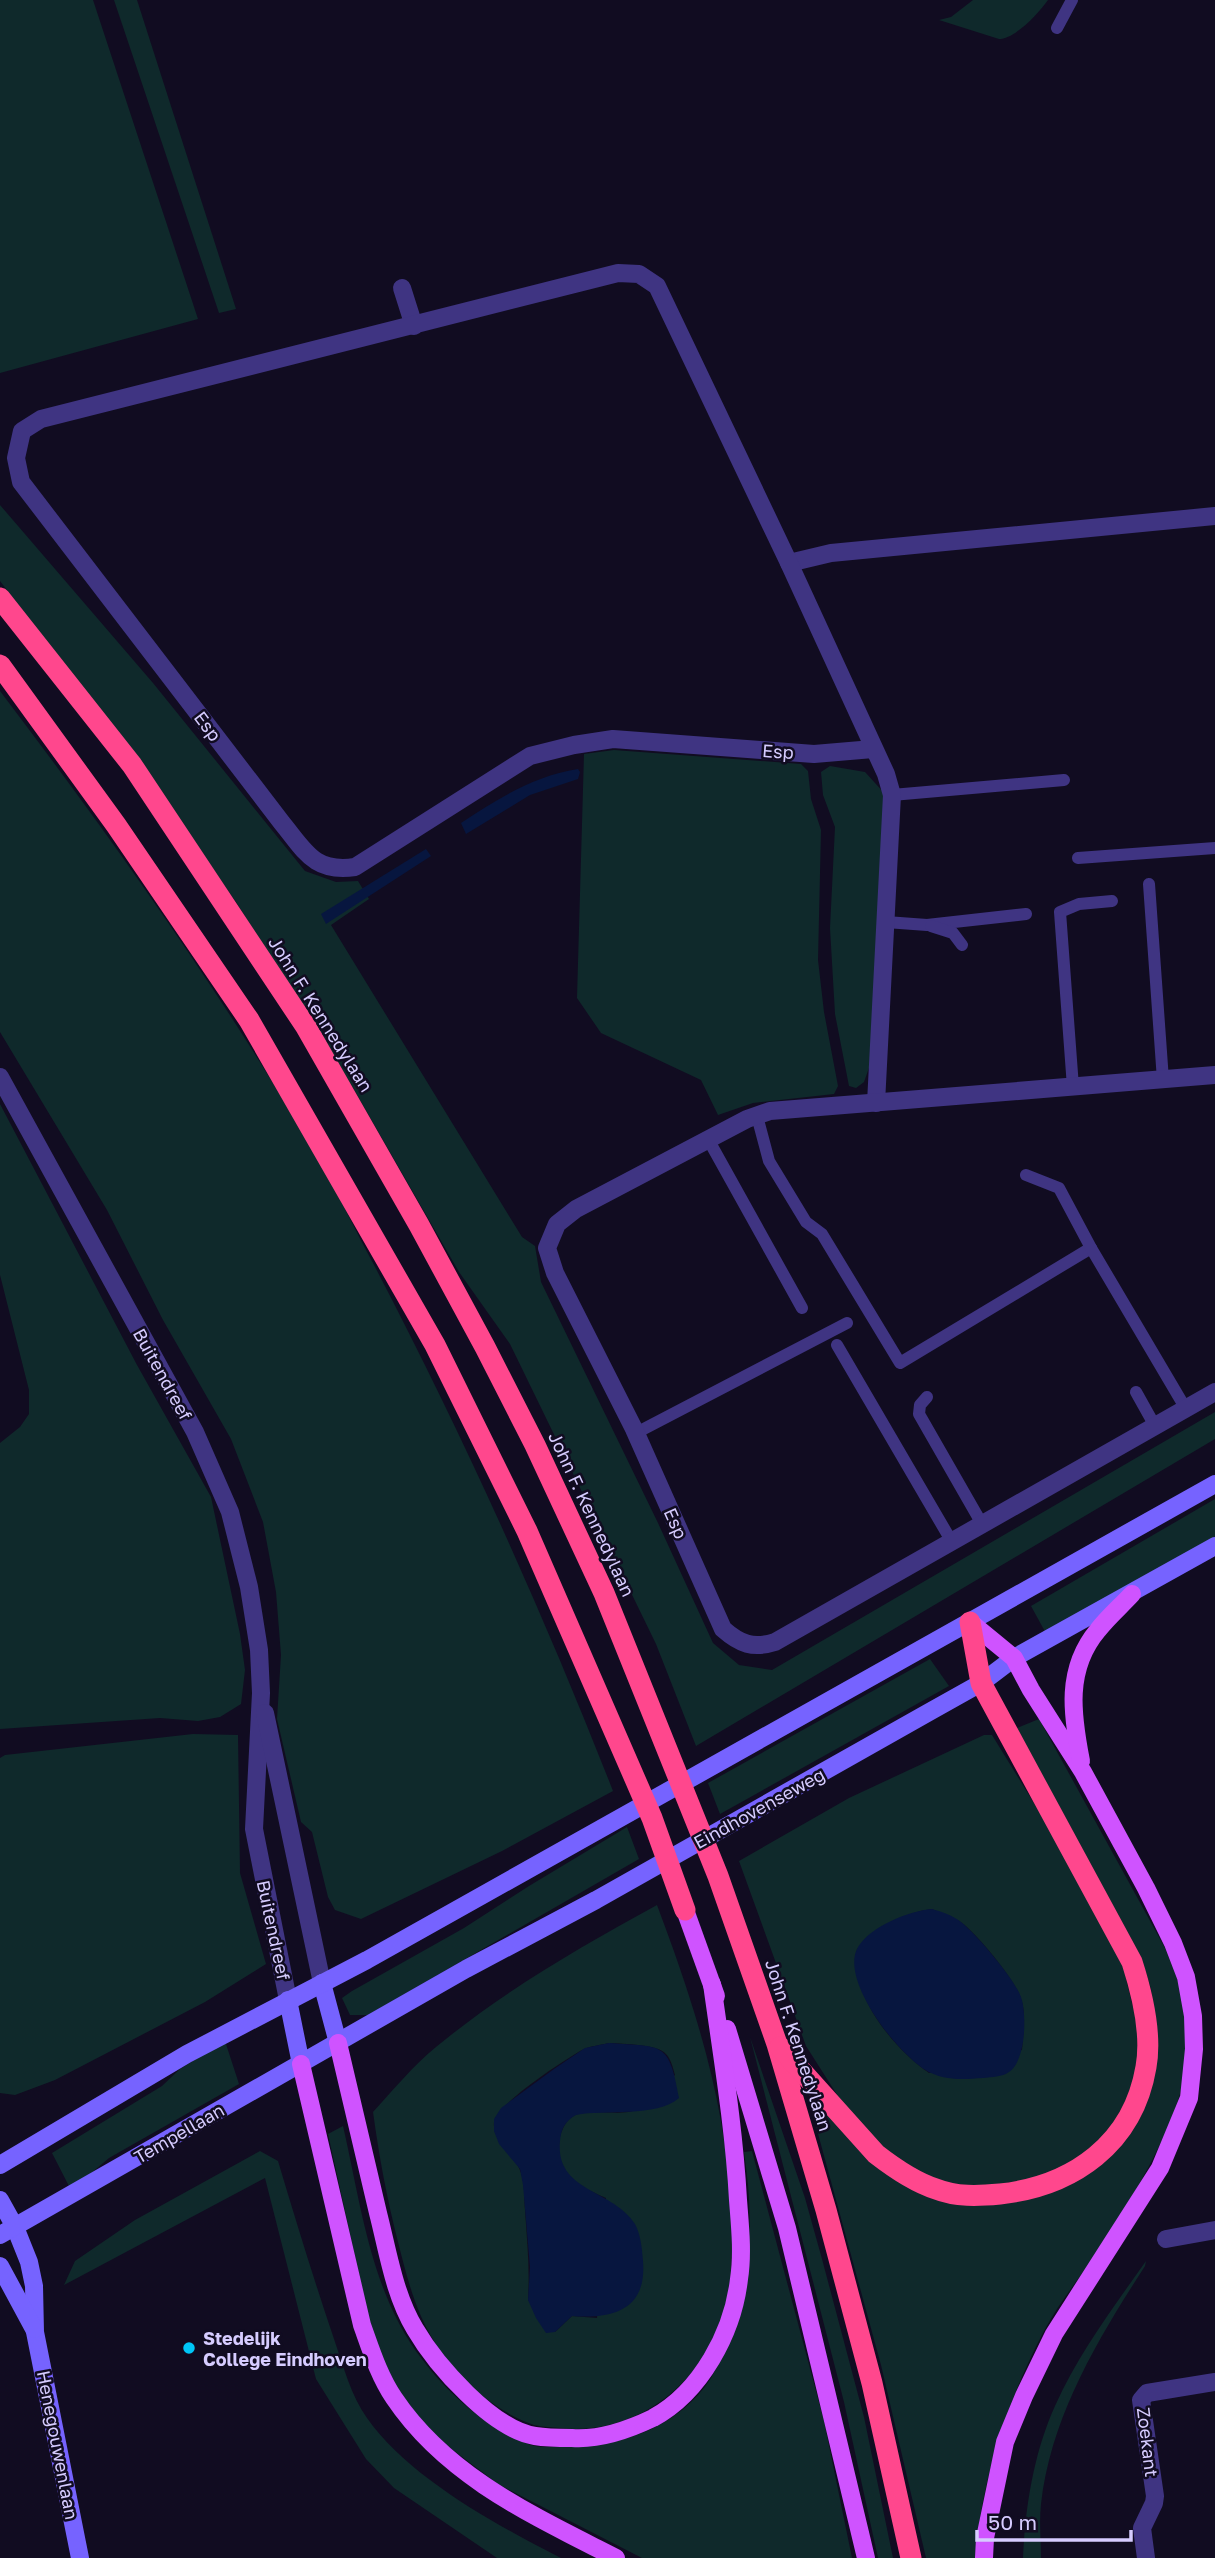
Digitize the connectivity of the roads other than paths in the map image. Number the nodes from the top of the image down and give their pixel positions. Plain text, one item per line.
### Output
1 (1072, 0) edge
2 (1057, 29) dead end
3 (402, 288) dead end
4 (414, 326) junction
5 (1215, 516) edge
6 (789, 563) junction
7 (0, 598) edge
8 (0, 664) edge
9 (873, 749) junction
10 (1064, 780) dead end
11 (892, 795) junction
12 (1215, 848) edge
13 (1078, 858) dead end
14 (1149, 884) dead end
15 (1112, 901) dead end
16 (1027, 914) dead end
17 (886, 922) junction
18 (927, 925) junction
19 (962, 945) dead end
20 (1215, 1075) edge
21 (0, 1077) edge
22 (1163, 1080) junction
23 (1073, 1087) junction
24 (877, 1103) junction
25 (757, 1116) junction
26 (708, 1139) junction
27 (1026, 1175) dead end
28 (1091, 1248) junction
29 (802, 1308) dead end
30 (847, 1323) dead end
31 (837, 1345) dead end
32 (1136, 1392) dead end
33 (1215, 1392) edge
34 (927, 1397) dead end
35 (1186, 1409) junction
36 (1155, 1426) junction
37 (636, 1433) junction
38 (1215, 1484) edge
39 (982, 1524) junction
40 (952, 1542) junction
41 (1215, 1546) edge
42 (1132, 1594) junction
43 (970, 1622) junction
44 (1014, 1658) junction
45 (981, 1683) junction
46 (261, 1693) junction
47 (1083, 1772) junction
48 (685, 1910) joint
49 (322, 1983) junction
50 (712, 1984) junction
51 (288, 2000) junction
52 (338, 2043) junction
53 (777, 2044) junction
54 (300, 2064) junction
55 (0, 2165) edge
56 (0, 2200) edge
57 (1215, 2230) edge
58 (8, 2231) edge
59 (1166, 2239) dead end
60 (0, 2266) edge
61 (35, 2332) junction
62 (1215, 2382) edge
63 (80, 2558) edge
64 (616, 2558) edge
65 (866, 2558) edge
66 (911, 2558) edge
67 (984, 2558) edge
68 (1146, 2558) edge

1 - 2 lane
3 - 4 street
4 - 6 street, Esp
4 - 9 street, Esp
5 - 6 street
6 - 9 street, Esp
7 - 53 highway, John F. Kennedylaan
8 - 48 highway
9 - 11 street, Esp
10 - 11 lane
11 - 17 street, Esp
12 - 13 lane
14 - 22 lane
15 - 23 lane
16 - 18 lane
17 - 18 lane
17 - 24 street, Esp
18 - 19 lane
20 - 22 street, Esp
21 - 46 street, Buitendreef
22 - 23 street, Esp
23 - 24 street, Esp
24 - 25 street, Esp
25 - 26 street, Esp
25 - 28 lane
26 - 29 lane
26 - 37 street, Esp
27 - 28 lane
28 - 35 lane
30 - 37 lane
31 - 40 lane
32 - 36 lane
33 - 35 street, Esp
34 - 39 lane
35 - 36 street, Esp
36 - 39 street, Esp
37 - 40 street, Esp
38 - 43 main road
39 - 40 street, Esp
41 - 42 main road, Eindhovenseweg
42 - 44 main road, Eindhovenseweg
42 - 47 main road
43 - 44 main road
43 - 45 highway
43 - 49 main road
44 - 45 main road, Eindhovenseweg
44 - 47 main road
45 - 52 main road, Eindhovenseweg
45 - 53 highway
46 - 49 street, Buitendreef
46 - 51 street, Buitendreef
47 - 67 main road
48 - 50 main road
49 - 51 main road
49 - 52 main road
50 - 52 main road
50 - 65 main road
51 - 54 main road
51 - 55 main road
52 - 54 main road, Eindhovenseweg
53 - 66 highway, John F. Kennedylaan
54 - 58 main road, Tempellaan
54 - 64 main road
56 - 58 main road, Henegouwenlaan
57 - 59 street
58 - 61 main road, Henegouwenlaan
60 - 61 main road, Henegouwenlaan
61 - 63 main road, Henegouwenlaan
62 - 68 street, Zoekant

